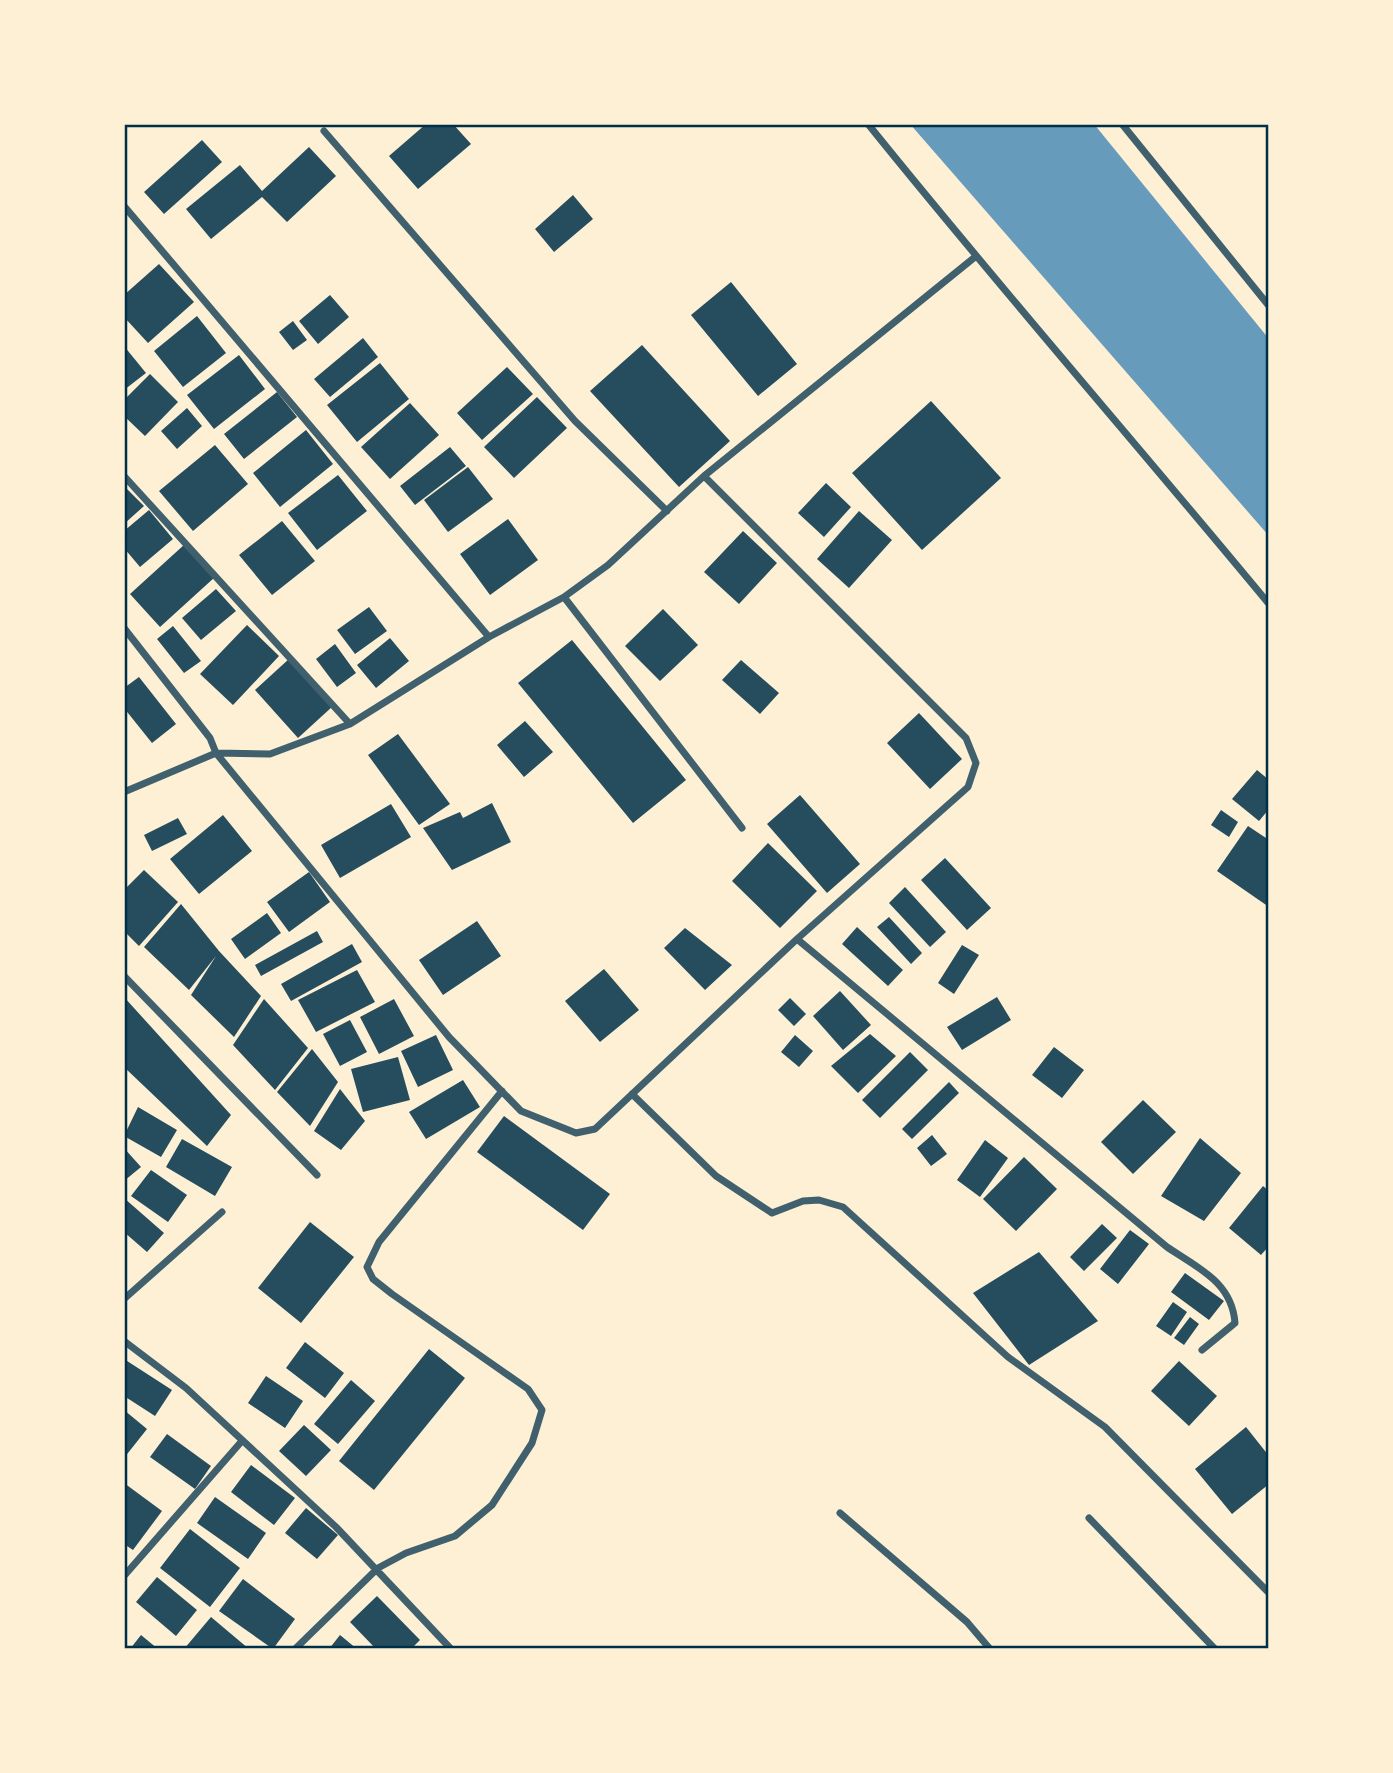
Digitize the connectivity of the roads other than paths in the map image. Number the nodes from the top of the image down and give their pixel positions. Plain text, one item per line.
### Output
1 (868, 124) edge
2 (1122, 124) edge
3 (324, 131) dead end
4 (124, 206) edge
5 (975, 257) junction
6 (1269, 306) edge
7 (124, 476) edge
8 (705, 476) junction
9 (667, 511) junction
10 (564, 597) junction
11 (1269, 604) edge
12 (124, 628) edge
13 (489, 637) junction
14 (350, 724) junction
15 (216, 753) junction
16 (124, 792) edge
17 (741, 828) dead end
18 (797, 939) junction
19 (124, 976) edge
20 (502, 1091) junction
21 (632, 1094) junction
22 (317, 1175) dead end
23 (222, 1212) dead end
24 (124, 1299) edge
25 (124, 1340) edge
26 (1202, 1350) dead end
27 (242, 1442) junction
28 (841, 1513) dead end
29 (1089, 1518) dead end
30 (378, 1568) junction
31 (124, 1576) edge
32 (1269, 1593) edge
33 (295, 1649) edge
34 (451, 1649) edge
35 (990, 1649) edge
36 (1214, 1649) edge

1 - 5 street
2 - 6 street
3 - 9 street
4 - 13 street
5 - 8 street
5 - 11 street
7 - 14 street
8 - 9 street
8 - 18 street
9 - 10 street
10 - 13 street
10 - 17 street
12 - 15 street
13 - 14 street
14 - 15 street
15 - 16 street
15 - 20 street
18 - 21 street
18 - 26 street
19 - 22 street
20 - 21 street
20 - 30 street
21 - 32 street
23 - 24 street
25 - 27 street
27 - 30 street
27 - 31 street
28 - 35 street
29 - 36 street
30 - 33 street
30 - 34 street

